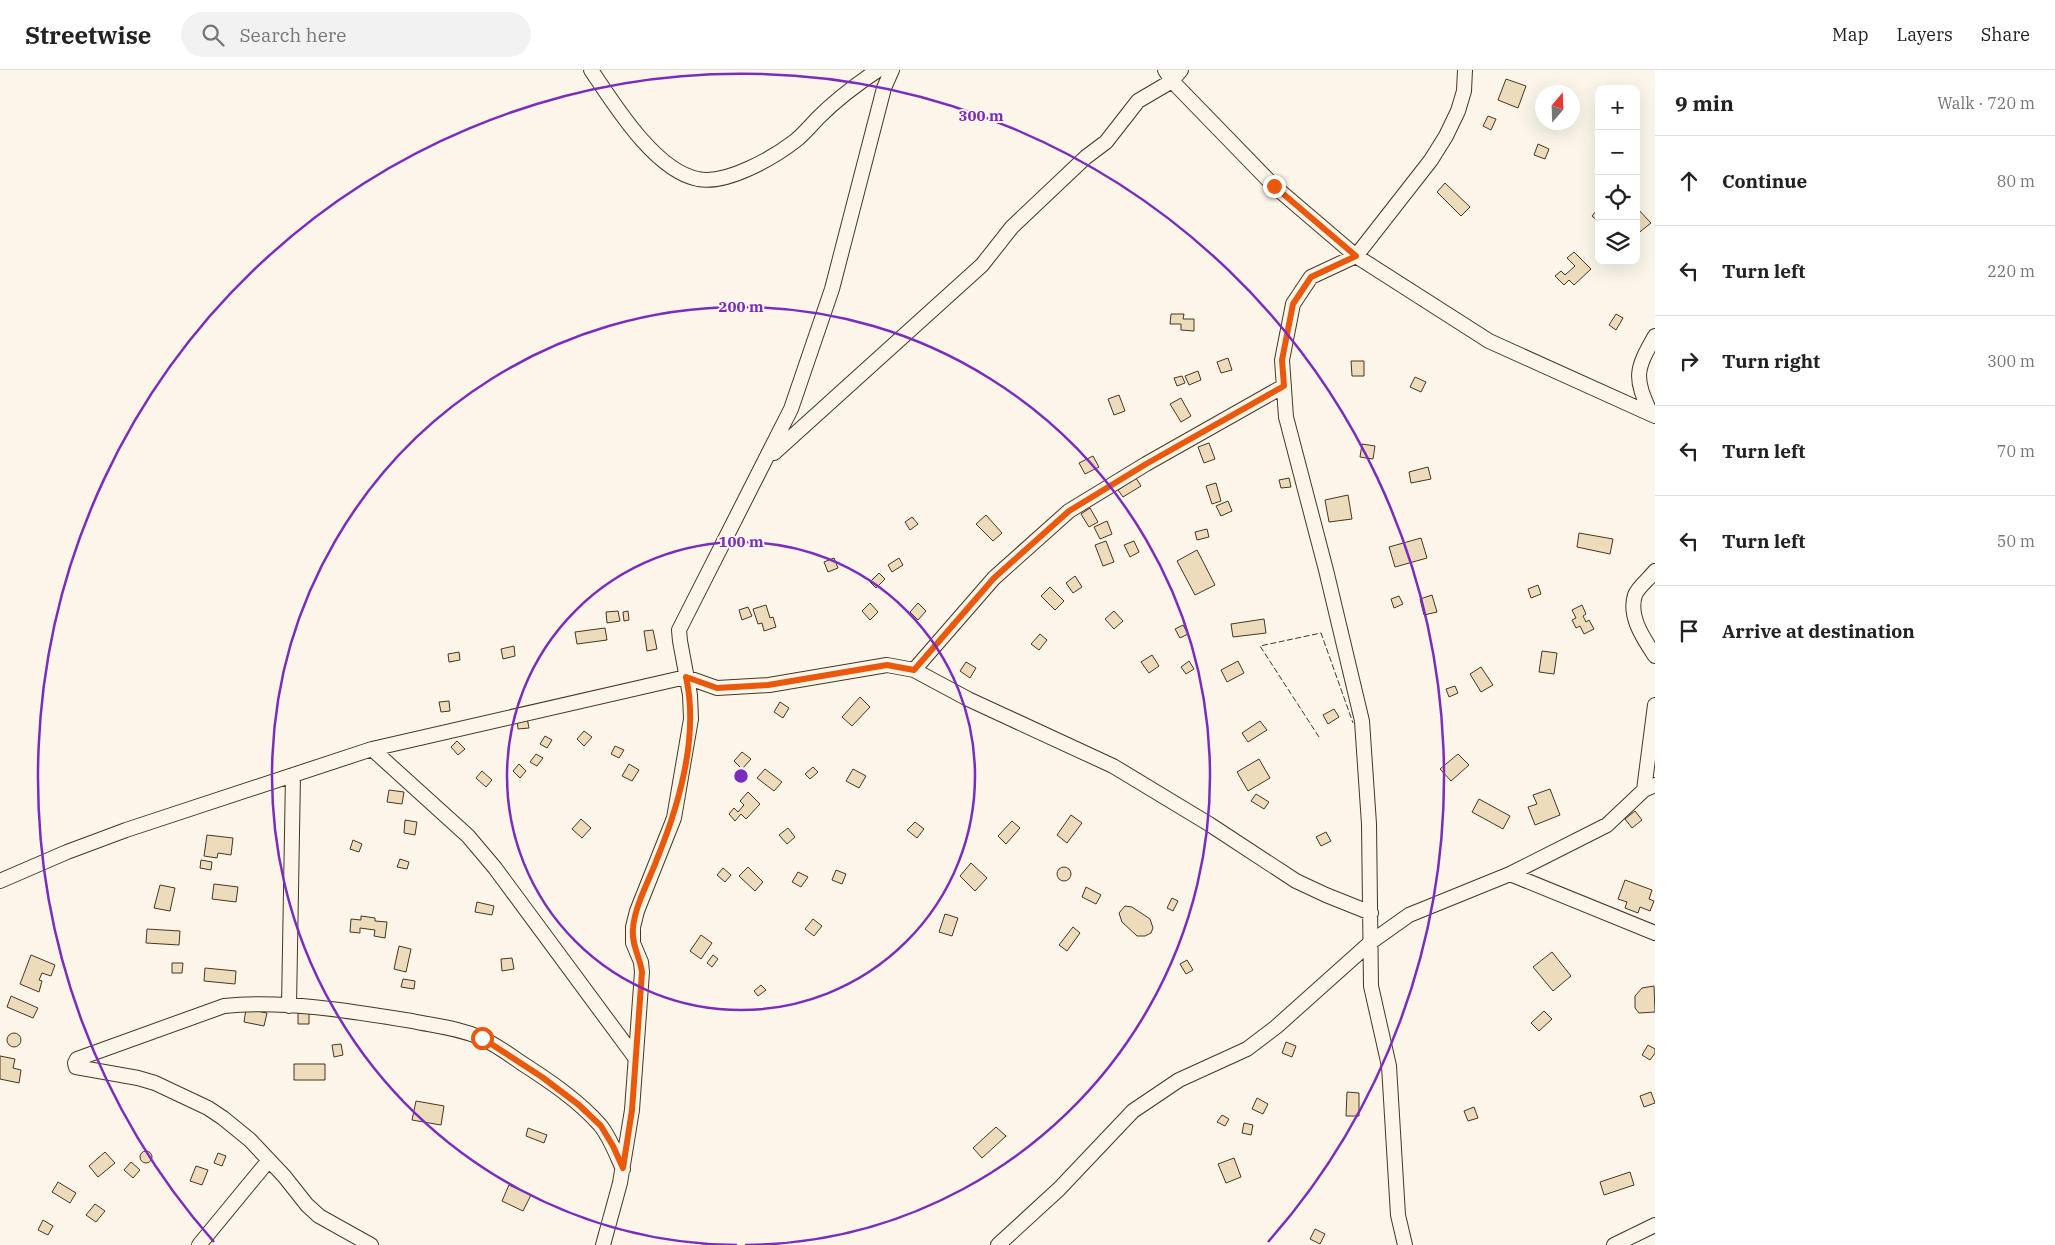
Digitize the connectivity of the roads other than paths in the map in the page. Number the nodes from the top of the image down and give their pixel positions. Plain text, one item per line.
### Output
1 (591, 70) edge
2 (878, 70) edge
3 (892, 70) edge
4 (1465, 70) edge
5 (1173, 74) edge
6 (1356, 256) junction
7 (1655, 336) edge
8 (1284, 386) junction
9 (1653, 415) edge
10 (766, 460) junction
11 (1655, 571) edge
12 (1655, 656) edge
13 (914, 670) junction
14 (686, 677) junction
15 (1655, 705) edge
16 (372, 749) junction
17 (293, 775) junction
18 (1649, 788) edge
19 (1510, 874) junction
20 (0, 881) edge
21 (1371, 913) junction
22 (1655, 932) edge
23 (1371, 942) junction
24 (289, 1006) junction
25 (634, 1056) junction
26 (269, 1160) junction
27 (623, 1168) junction
28 (1655, 1224) edge
29 (199, 1245) edge
30 (371, 1245) edge
31 (603, 1245) edge
32 (998, 1245) edge
33 (1405, 1245) edge
34 (1614, 1245) edge

1 - 2 street
3 - 10 street
4 - 6 street
5 - 6 street
5 - 10 street
6 - 8 street
6 - 9 street
7 - 9 street
8 - 13 street
8 - 21 street
10 - 14 street
11 - 12 street
13 - 14 street
13 - 21 street
14 - 16 street
14 - 25 street
15 - 18 street
16 - 17 street
16 - 25 street
17 - 20 street
17 - 24 street
18 - 19 street
19 - 22 street
19 - 23 street
21 - 23 street
23 - 32 street
23 - 33 street
24 - 26 street
24 - 27 street
25 - 27 street
26 - 29 street
26 - 30 street
27 - 31 street
28 - 34 street

